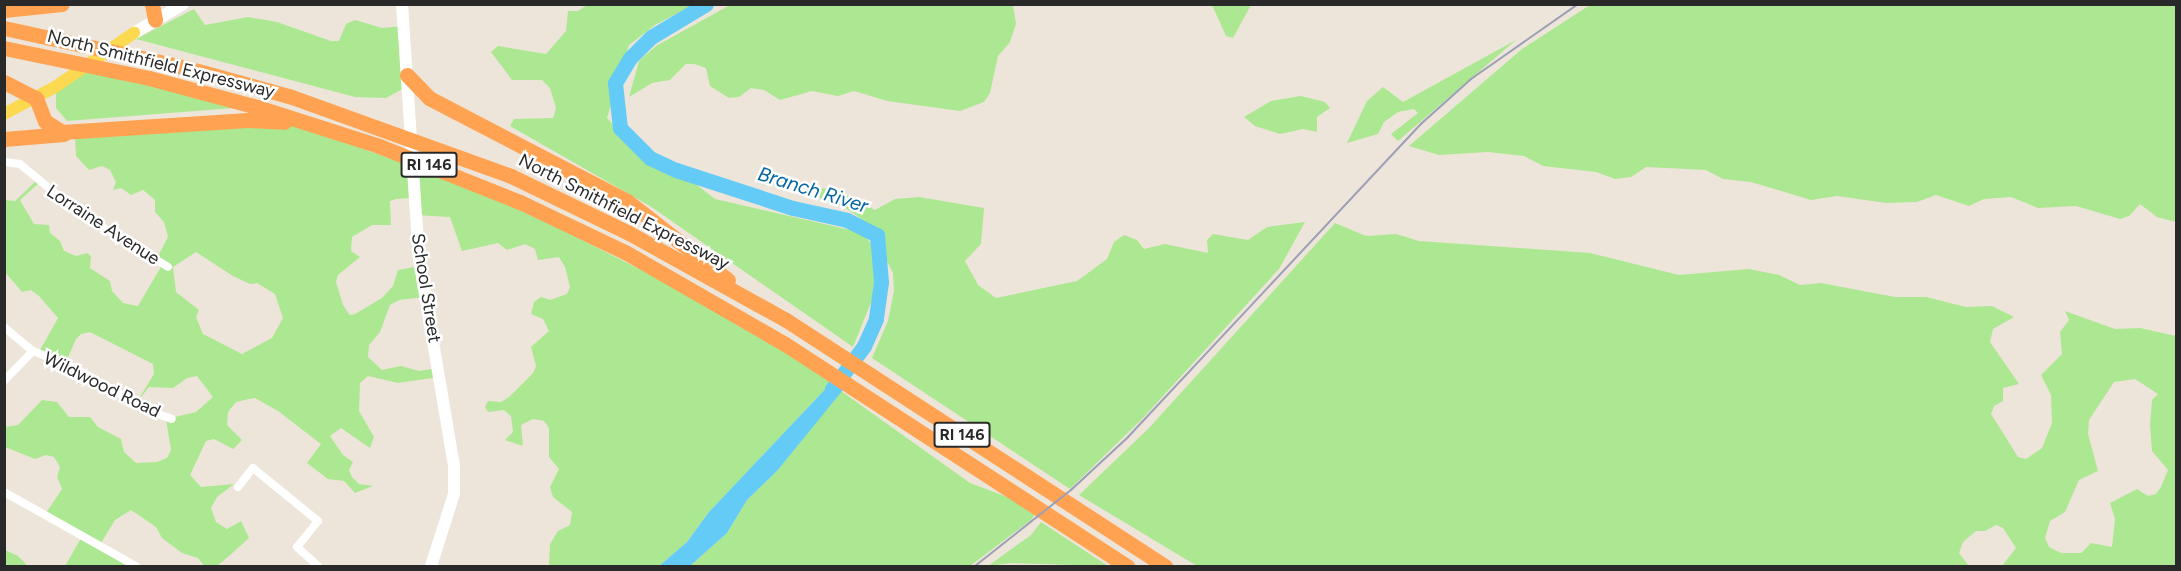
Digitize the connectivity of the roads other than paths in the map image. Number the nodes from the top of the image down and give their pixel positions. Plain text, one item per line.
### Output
1 (62, 4) edge
2 (183, 4) edge
3 (401, 6) edge
4 (4, 10) edge
5 (154, 12) edge
6 (4, 28) edge
7 (134, 33) joint
8 (4, 48) edge
9 (407, 75) junction
10 (4, 82) edge
11 (36, 98) junction
12 (4, 114) edge
13 (337, 132) junction
14 (72, 133) junction
15 (4, 139) edge
16 (8, 161) edge
17 (168, 267) dead end
18 (747, 298) junction
19 (4, 327) edge
20 (33, 351) junction
21 (4, 381) edge
22 (172, 419) dead end
23 (238, 487) dead end
24 (4, 492) edge
25 (124, 563) edge
26 (136, 567) edge
27 (318, 567) edge
28 (432, 567) edge
29 (1127, 567) edge
30 (1165, 567) edge

1 - 4 highway
2 - 5 street
3 - 9 street, School Street
5 - 7 street
6 - 18 highway, North Smithfield Expressway / RI 146
7 - 11 main road
8 - 13 highway, North Smithfield Expressway / RI 146
9 - 18 highway
9 - 28 street, School Street
10 - 11 highway
11 - 12 main road
11 - 14 highway
13 - 14 highway
13 - 29 highway, North Smithfield Expressway / RI 146
14 - 15 highway
16 - 17 street, Lorraine Avenue
18 - 30 highway, North Smithfield Expressway / RI 146
19 - 20 street, Wildwood Road
20 - 21 street, Wildwood Road
20 - 22 street, Wildwood Road
23 - 27 street
24 - 25 street
25 - 26 street

